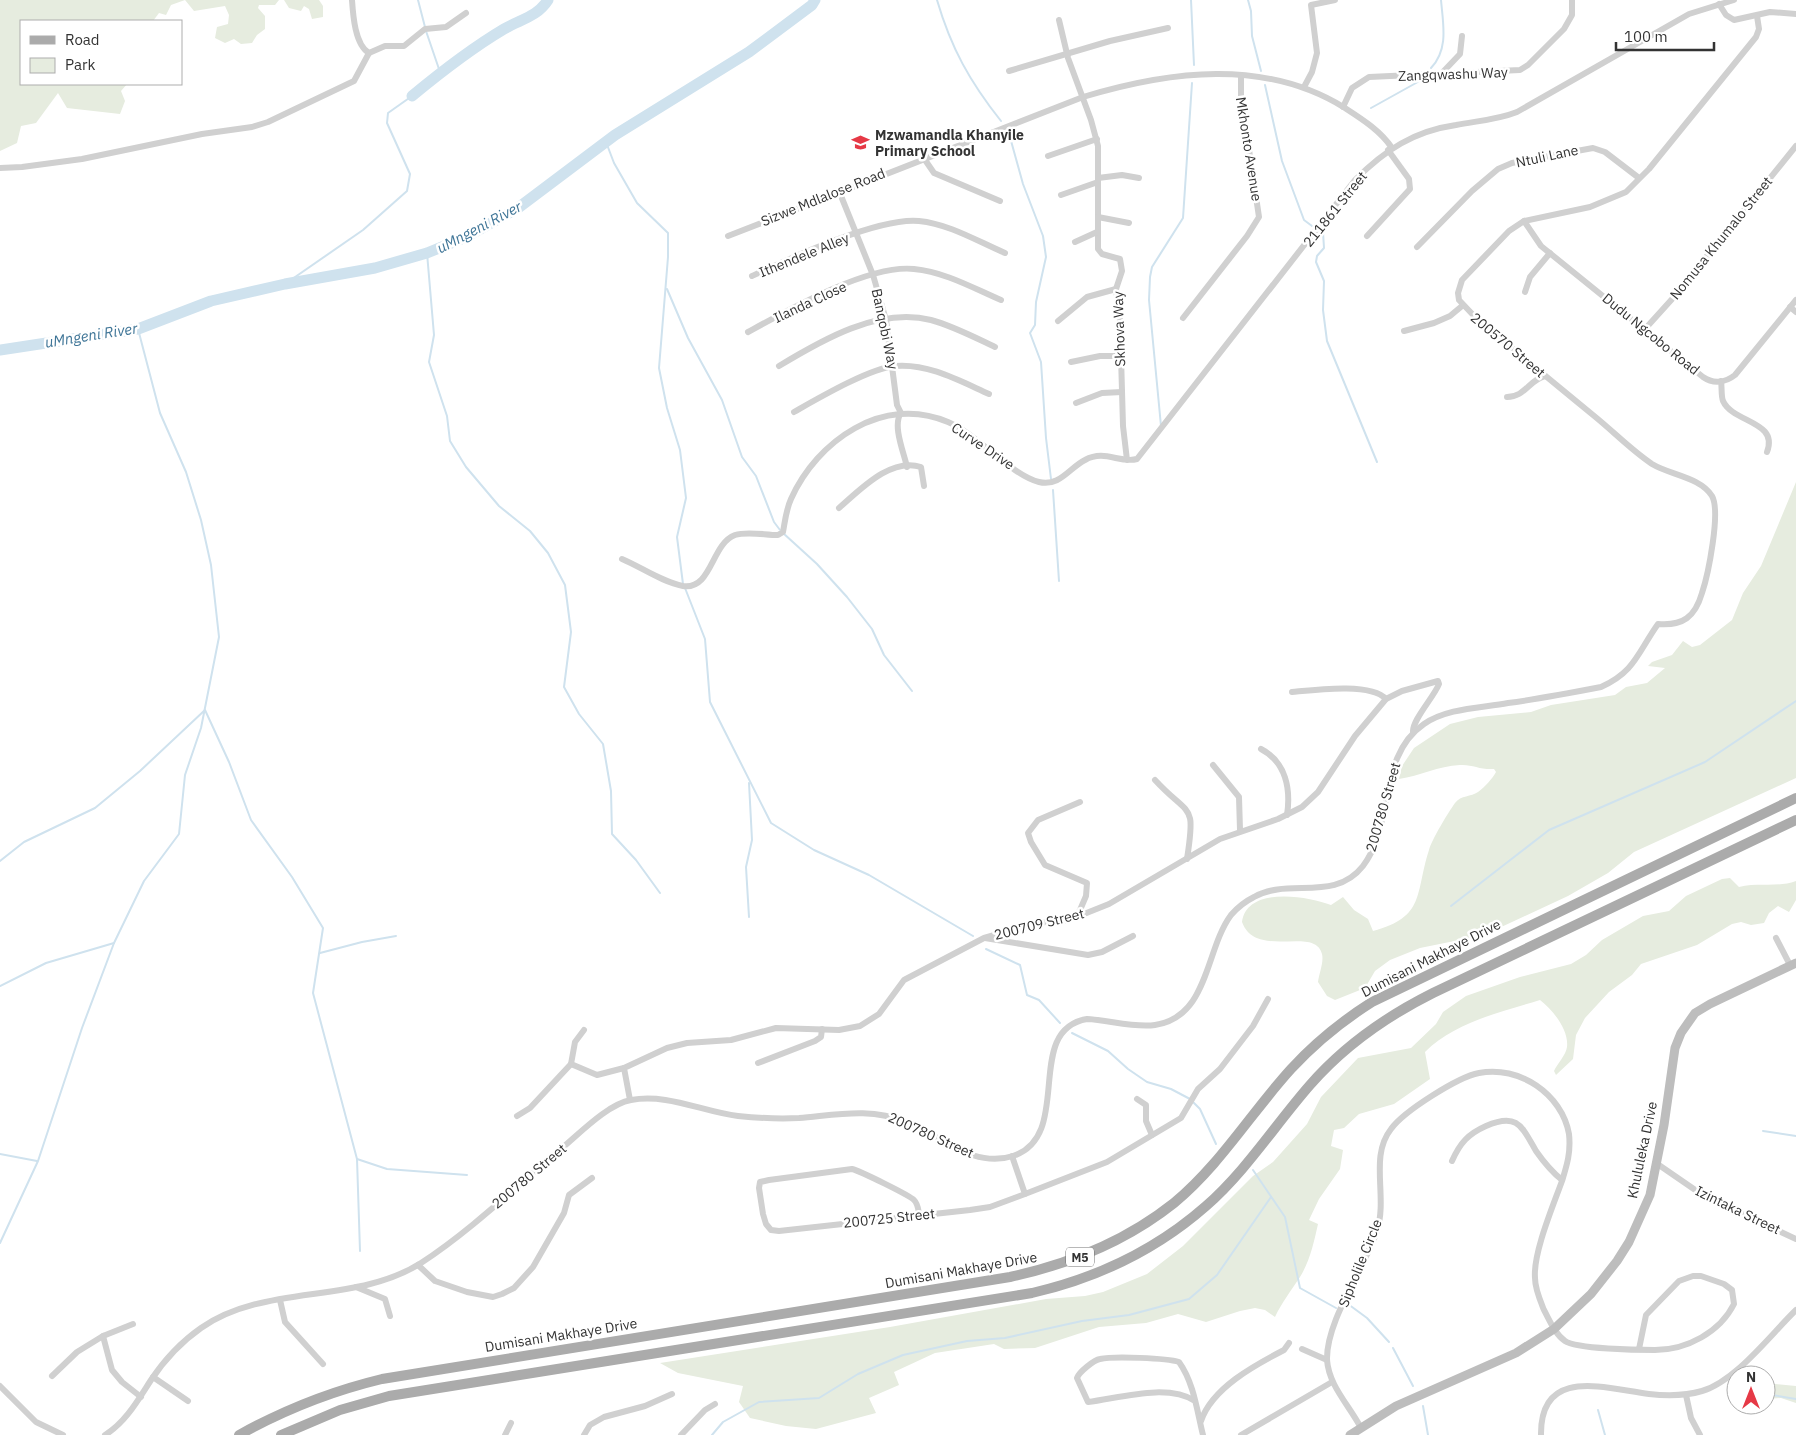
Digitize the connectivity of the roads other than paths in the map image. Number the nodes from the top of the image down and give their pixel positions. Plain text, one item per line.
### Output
1 (352, 0) edge
2 (1335, 0) edge
3 (1734, 0) edge
4 (1573, 2) edge
5 (1719, 4) junction
6 (466, 13) dead end
7 (1796, 14) edge
8 (1757, 16) junction
9 (1059, 20) dead end
10 (1168, 28) dead end
11 (1462, 36) dead end
12 (369, 53) junction
13 (1067, 54) junction
14 (1009, 71) dead end
15 (1241, 74) junction
16 (1441, 74) junction
17 (1304, 87) junction
18 (1082, 96) junction
19 (1343, 107) junction
20 (1097, 139) junction
21 (1796, 146) edge
22 (1390, 149) junction
23 (1048, 156) dead end
24 (923, 157) junction
25 (0, 168) edge
26 (1139, 178) dead end
27 (1640, 178) junction
28 (1098, 180) junction
29 (840, 190) junction
30 (1061, 195) dead end
31 (1000, 201) dead end
32 (1098, 218) junction
33 (1524, 221) junction
34 (1129, 223) dead end
35 (1097, 232) junction
36 (856, 234) junction
37 (728, 236) dead end
38 (1368, 236) dead end
39 (1076, 242) dead end
40 (1417, 247) dead end
41 (1005, 253) dead end
42 (1550, 253) junction
43 (873, 275) junction
44 (752, 276) dead end
45 (1116, 288) junction
46 (1525, 292) dead end
47 (1001, 300) dead end
48 (1796, 300) edge
49 (1462, 306) junction
50 (1790, 307) junction
51 (1796, 312) edge
52 (1183, 318) dead end
53 (886, 320) junction
54 (1058, 321) dead end
55 (1645, 329) junction
56 (1404, 331) dead end
57 (748, 332) dead end
58 (995, 347) dead end
59 (1121, 356) junction
60 (1071, 362) dead end
61 (779, 366) dead end
62 (894, 366) junction
63 (1545, 376) junction
64 (1721, 382) junction
65 (1122, 392) junction
66 (989, 394) dead end
67 (1507, 397) dead end
68 (1076, 403) dead end
69 (794, 412) dead end
70 (901, 413) junction
71 (1766, 452) dead end
72 (1129, 460) junction
73 (907, 467) junction
74 (924, 486) dead end
75 (839, 508) dead end
76 (622, 559) dead end
77 (1658, 624) joint
78 (1292, 692) dead end
79 (1386, 699) junction
80 (1413, 732) junction
81 (1261, 749) dead end
82 (1213, 765) dead end
83 (1155, 780) dead end
84 (1796, 798) edge
85 (1080, 802) dead end
86 (1287, 815) junction
87 (1796, 820) edge
88 (1240, 830) junction
89 (1187, 859) junction
90 (1077, 917) junction
91 (1133, 936) dead end
92 (984, 938) junction
93 (1776, 938) dead end
94 (1793, 964) edge
95 (1268, 999) dead end
96 (822, 1029) junction
97 (584, 1030) dead end
98 (758, 1063) dead end
99 (571, 1064) junction
100 (624, 1068) junction
101 (1137, 1099) dead end
102 (630, 1100) junction
103 (517, 1116) dead end
104 (1152, 1135) junction
105 (1012, 1156) junction
106 (1452, 1161) dead end
107 (1656, 1163) junction
108 (592, 1178) dead end
109 (1562, 1180) junction
110 (1025, 1194) junction
111 (919, 1214) junction
112 (1796, 1239) edge
113 (418, 1265) junction
114 (356, 1286) junction
115 (280, 1300) junction
116 (1796, 1310) edge
117 (390, 1316) dead end
118 (133, 1324) dead end
119 (1554, 1329) junction
120 (103, 1336) junction
121 (1289, 1343) dead end
122 (1639, 1349) junction
123 (1302, 1350) dead end
124 (1328, 1360) junction
125 (323, 1364) dead end
126 (52, 1376) dead end
127 (153, 1378) junction
128 (1332, 1382) junction
129 (0, 1386) edge
130 (672, 1394) dead end
131 (1686, 1395) junction
132 (141, 1397) junction
133 (188, 1401) dead end
134 (1195, 1401) junction
135 (715, 1404) dead end
136 (511, 1423) dead end
137 (1200, 1423) junction
138 (1361, 1428) junction
139 (63, 1435) edge
140 (105, 1435) edge
141 (239, 1435) edge
142 (281, 1435) edge
143 (505, 1435) edge
144 (584, 1435) edge
145 (681, 1435) edge
146 (1204, 1435) edge
147 (1241, 1435) edge
148 (1350, 1435) edge
149 (1541, 1435) edge
150 (1700, 1435) edge

1 - 12 street
2 - 17 street
3 - 5 street, 211861 Street
4 - 16 street, Zangqwashu Way
5 - 8 street
5 - 22 street, 211861 Street
6 - 12 street
7 - 8 street
8 - 27 street, 200570 Street
9 - 13 street, Skhova Way
10 - 13 street
11 - 16 street
12 - 25 street
13 - 14 street
13 - 18 street, Skhova Way
15 - 17 street, Sizwe Mdlalose Road
15 - 18 street, Sizwe Mdlalose Road
15 - 52 street, Mkhonto Avenue
16 - 19 street, Zangqwashu Way
17 - 19 street, Sizwe Mdlalose Road
18 - 20 street, Skhova Way
18 - 24 street, Sizwe Mdlalose Road
19 - 22 street, Sizwe Mdlalose Road
20 - 23 street
20 - 28 street, Skhova Way
21 - 55 street, Nomusa Khumalo Street
22 - 38 street, Sizwe Mdlalose Road
22 - 72 street, 211861 Street
24 - 29 street, Sizwe Mdlalose Road
24 - 31 street
26 - 28 street
27 - 33 street, 200570 Street
27 - 40 street, Ntuli Lane
28 - 30 street
28 - 32 street, Skhova Way
29 - 36 street, Banqobi Way
29 - 37 street, Sizwe Mdlalose Road
32 - 34 street
32 - 35 street, Skhova Way
33 - 42 street, Dudu Ngcobo Road
33 - 49 street, 200570 Street
35 - 39 street
35 - 45 street, Skhova Way
36 - 41 street, Ithendele Alley
36 - 43 street, Banqobi Way
36 - 44 street, Ithendele Alley
42 - 46 street
42 - 55 street, Dudu Ngcobo Road
43 - 47 street, Ilanda Close
43 - 53 street, Banqobi Way
43 - 57 street, Ilanda Close
45 - 54 street
45 - 59 street, Skhova Way
48 - 50 street
49 - 56 street
49 - 63 street, 200570 Street
50 - 51 street
50 - 64 street
53 - 58 street
53 - 61 street
53 - 62 street, Banqobi Way
55 - 64 street, Dudu Ngcobo Road
59 - 60 street
59 - 65 street, Skhova Way
62 - 66 street
62 - 69 street
62 - 70 street, Banqobi Way
63 - 67 street
63 - 77 street, 200570 Street
64 - 71 street
65 - 68 street
65 - 72 street, Skhova Way
70 - 72 street, Curve Drive
70 - 73 street, Banqobi Way
70 - 76 street, Curve Drive
73 - 74 street
73 - 75 street
77 - 80 street, 200780 Street
78 - 79 street
79 - 80 street
79 - 86 street, 200709 Street
80 - 105 street, 200780 Street
81 - 86 street
82 - 88 street
83 - 89 street
84 - 141 main road, Dumisani Makhaye Drive / M5
85 - 90 street
86 - 88 street, 200709 Street
87 - 142 main road, M5
88 - 89 street, 200709 Street
89 - 90 street, 200709 Street
90 - 92 street, 200709 Street
91 - 92 street
92 - 96 street, 200709 Street
93 - 94 street
94 - 107 street, Khululeka Drive
95 - 104 street, 200725 Street
96 - 98 street
96 - 100 street, 200709 Street
97 - 99 street
99 - 100 street, 200709 Street
99 - 103 street
100 - 102 street
101 - 104 street
102 - 105 street, 200780 Street
102 - 113 street, 200780 Street
104 - 110 street, 200725 Street
105 - 110 street
106 - 109 street
107 - 112 street, Izintaka Street
107 - 119 street, Khululeka Drive
108 - 113 street
109 - 119 street, Sipholile Circle
109 - 124 street, Sipholile Circle
110 - 111 street, 200725 Street
111 - 111 street, 200725 Street
113 - 114 street, 200780 Street
114 - 115 street, 200780 Street
114 - 117 street
115 - 125 street
115 - 127 street, 200780 Street
116 - 131 street
118 - 120 street
119 - 122 street
119 - 138 street, Khululeka Drive
120 - 126 street
120 - 132 street
121 - 137 street
122 - 122 street
123 - 124 street
124 - 128 street, Sipholile Circle
127 - 132 street, 200780 Street
127 - 133 street
128 - 138 street, Sipholile Circle
128 - 147 street
129 - 139 street
130 - 144 street
131 - 149 street
131 - 150 street
132 - 140 street, 200780 Street
134 - 134 street
134 - 137 street
135 - 145 street
136 - 143 street
137 - 146 street
138 - 148 street, Khululeka Drive

